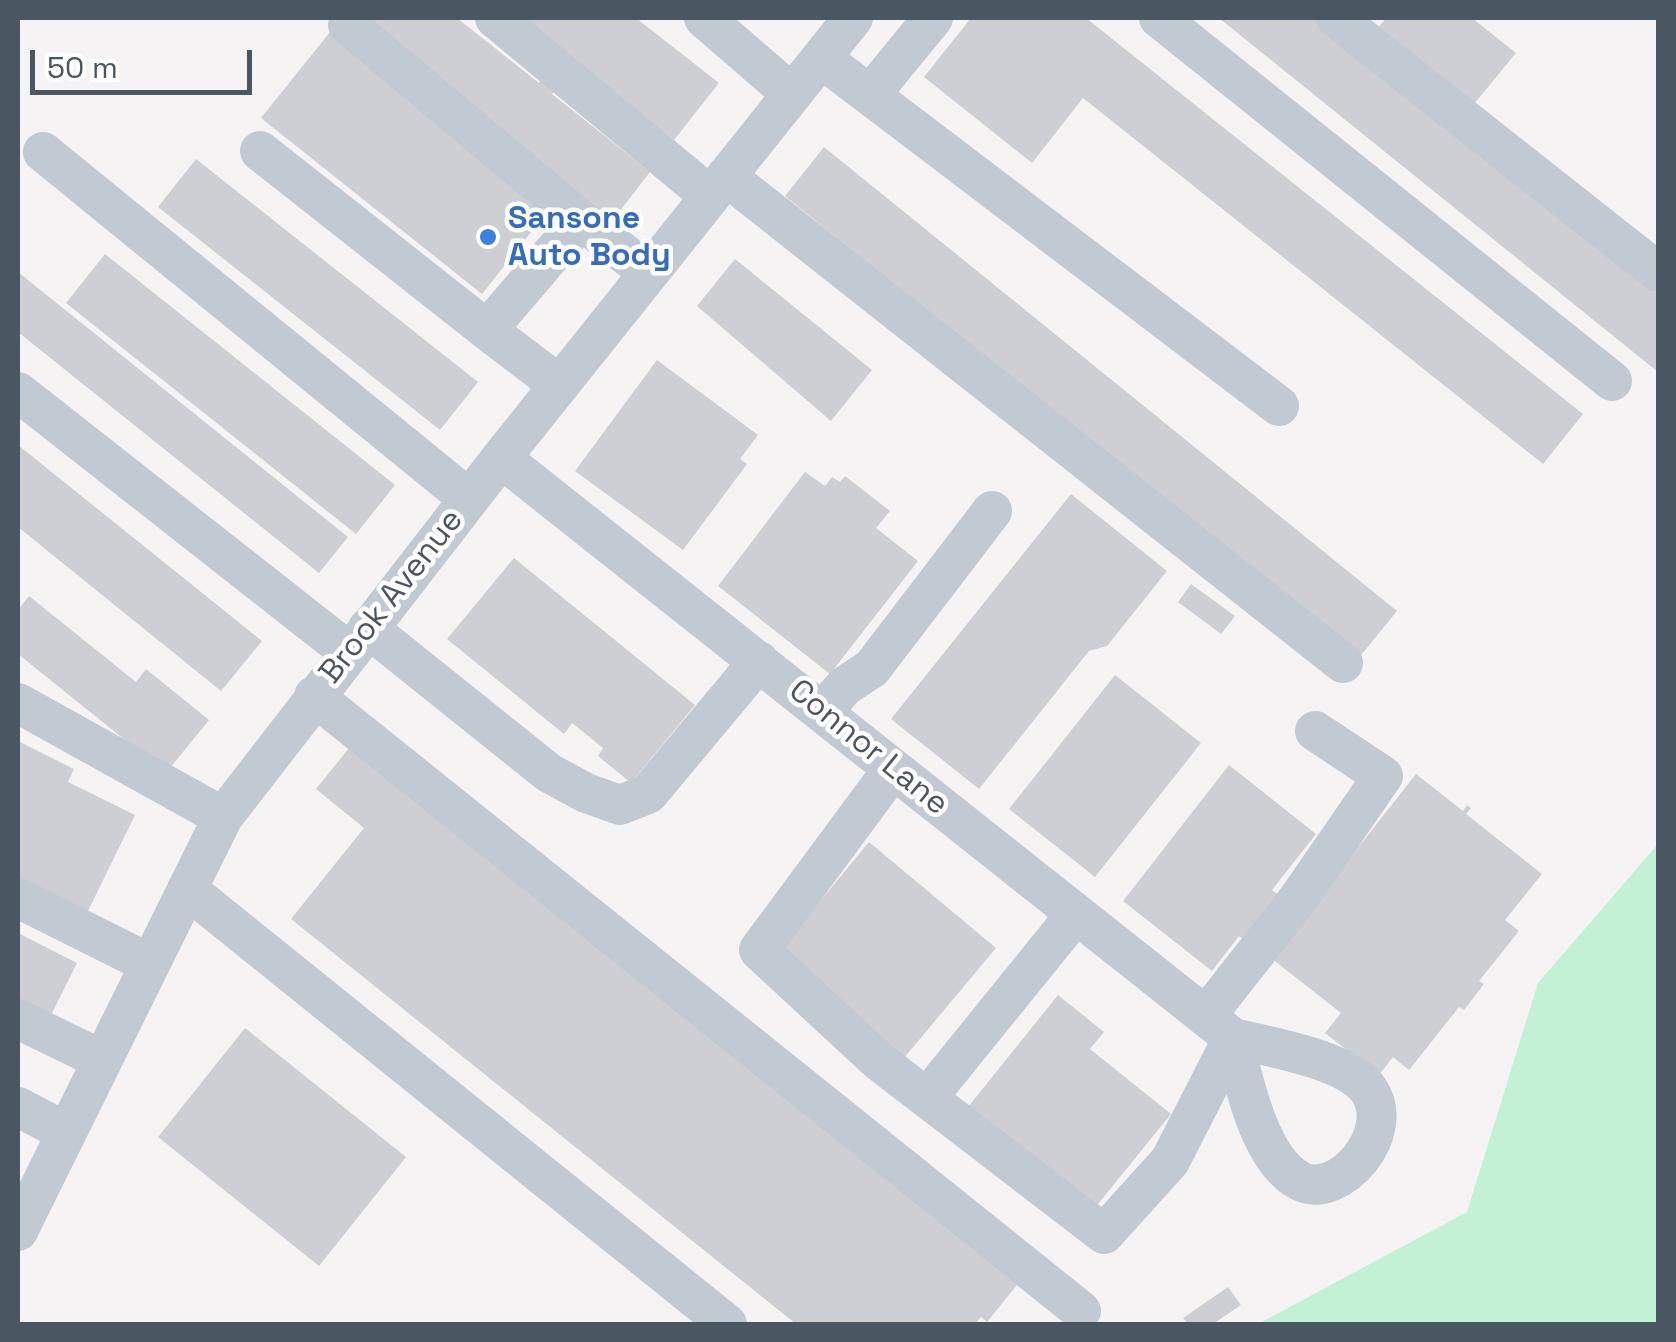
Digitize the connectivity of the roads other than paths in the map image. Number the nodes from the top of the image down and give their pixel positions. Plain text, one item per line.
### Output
1 (495, 18) edge
2 (704, 18) edge
3 (852, 18) edge
4 (933, 18) edge
5 (1159, 18) edge
6 (1336, 18) edge
7 (348, 26) dead end
8 (820, 58) junction
9 (792, 94) junction
10 (870, 95) junction
11 (260, 151) dead end
12 (43, 152) dead end
13 (718, 186) junction
14 (581, 220) junction
15 (1658, 272) edge
16 (648, 273) junction
17 (487, 330) junction
18 (1612, 381) dead end
19 (559, 386) junction
20 (18, 392) edge
21 (1279, 406) dead end
22 (501, 458) junction
23 (469, 500) junction
24 (992, 511) dead end
25 (359, 640) junction
26 (759, 661) junction
27 (1343, 663) dead end
28 (314, 696) junction
29 (18, 703) edge
30 (822, 712) junction
31 (1315, 730) dead end
32 (894, 769) junction
33 (223, 816) junction
34 (187, 889) junction
35 (18, 898) edge
36 (1076, 914) junction
37 (150, 964) junction
38 (18, 1018) edge
39 (1220, 1027) junction
40 (102, 1060) junction
41 (927, 1098) junction
42 (18, 1107) edge
43 (66, 1132) junction
44 (19, 1225) edge
45 (1081, 1311) dead end
46 (727, 1324) edge

1 - 13 street
2 - 9 street
3 - 8 street, Brook Avenue
4 - 10 street
5 - 18 street
6 - 15 street
7 - 14 street
8 - 9 street, Brook Avenue
8 - 10 street
9 - 13 street, Brook Avenue
10 - 21 street
11 - 17 street
12 - 23 street
13 - 16 street, Brook Avenue
13 - 27 street
14 - 16 street
14 - 17 street
16 - 19 street, Brook Avenue
17 - 19 street
19 - 22 street, Brook Avenue
20 - 25 street
22 - 23 street, Brook Avenue
22 - 26 street, Connor Lane
23 - 25 street, Brook Avenue
24 - 30 street
25 - 26 street
25 - 28 street, Brook Avenue
26 - 30 street, Connor Lane
28 - 33 street, Brook Avenue
28 - 45 street
29 - 33 street
30 - 32 street, Connor Lane
31 - 39 street
32 - 36 street, Connor Lane
32 - 41 street
33 - 34 street, Brook Avenue
34 - 37 street, Brook Avenue
34 - 46 street
35 - 37 street
36 - 39 street, Connor Lane
36 - 41 street
37 - 40 street, Brook Avenue
38 - 40 street
39 - 41 street
40 - 43 street, Brook Avenue
42 - 43 street
43 - 44 street, Brook Avenue

